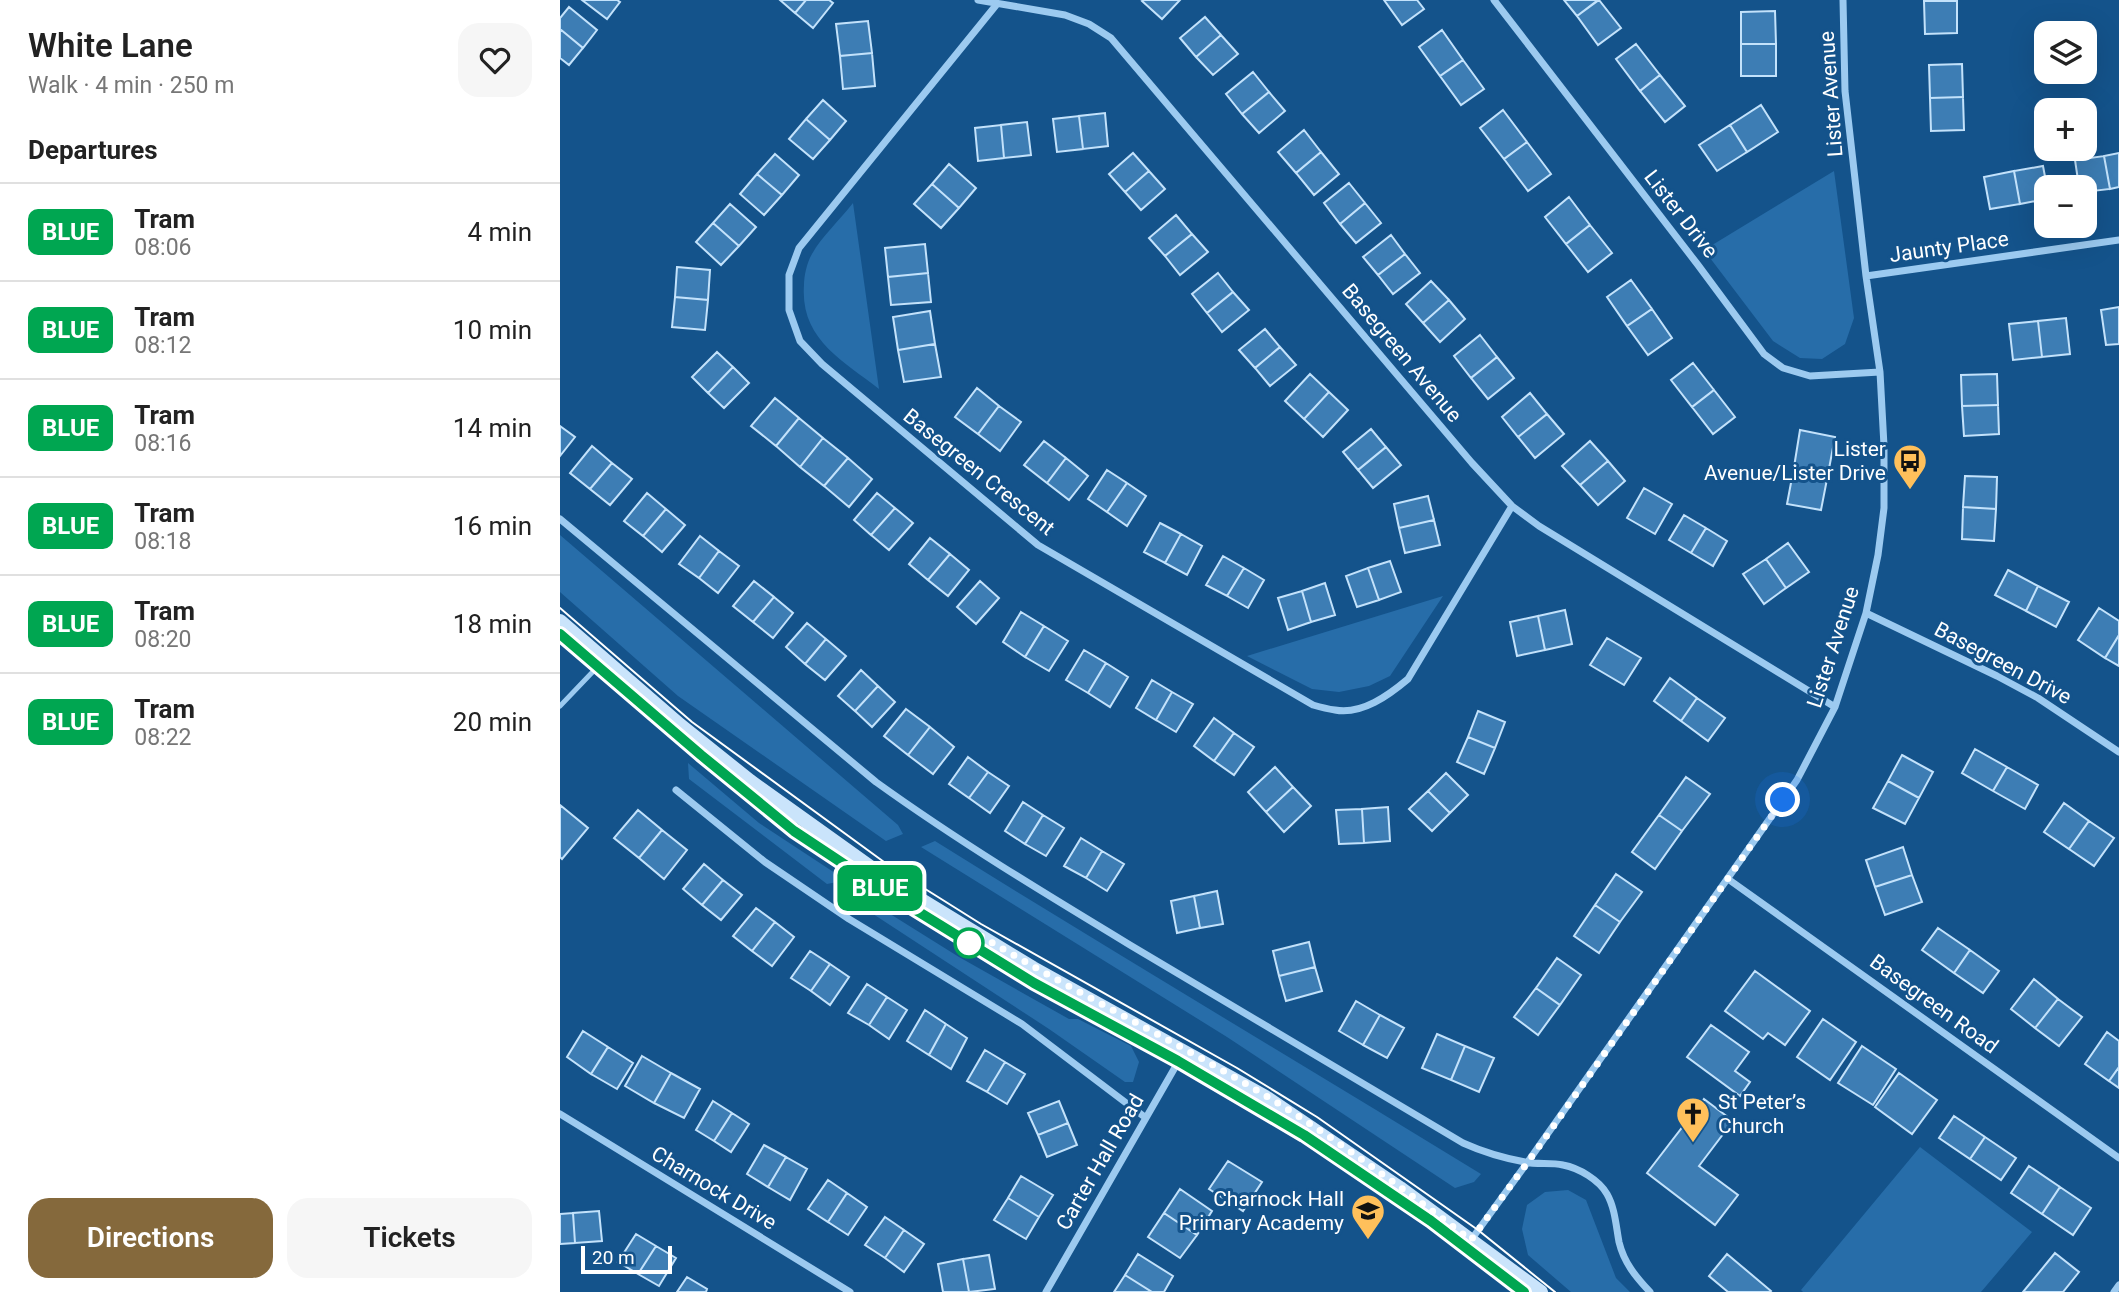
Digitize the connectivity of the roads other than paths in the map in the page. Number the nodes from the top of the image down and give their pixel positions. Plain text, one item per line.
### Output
1 (978, 0) edge
2 (1494, 0) edge
3 (1843, 0) edge
4 (997, 4) junction
5 (2119, 240) edge
6 (1866, 276) junction
7 (1880, 372) junction
8 (1511, 506) junction
9 (560, 519) edge
10 (1866, 613) junction
11 (560, 621) edge
12 (604, 660) junction
13 (560, 706) edge
14 (1835, 708) junction
15 (2119, 752) edge
16 (676, 790) dead end
17 (1728, 878) junction
18 (1185, 1050) junction
19 (561, 1118) edge
20 (1146, 1118) junction
21 (2119, 1158) edge
22 (1527, 1163) junction
23 (1471, 1240) junction
24 (2119, 1285) edge
25 (850, 1292) edge
26 (1046, 1292) edge
27 (1541, 1292) edge
28 (1650, 1292) edge
29 (2113, 1292) edge

1 - 4 street, Basegreen Avenue
2 - 7 street, Lister Drive
3 - 6 street, Lister Avenue
4 - 8 street, Basegreen Avenue
4 - 8 street, Basegreen Crescent
5 - 6 street, Jaunty Place
6 - 7 street, Lister Avenue
7 - 10 street, Lister Avenue
8 - 14 street, Basegreen Avenue
9 - 22 street
10 - 14 street, Lister Avenue
10 - 15 street, Basegreen Drive
11 - 12 main road
12 - 13 lane
12 - 18 main road
14 - 17 street, Lister Avenue
16 - 20 street
17 - 21 street, Basegreen Road
17 - 22 street, Lister Avenue
18 - 20 street, Carter Hall Road
18 - 23 main road
19 - 25 street, Charnock Drive
20 - 26 street, Carter Hall Road
22 - 23 street, Lister Avenue
22 - 28 street
23 - 27 main road
24 - 29 street

